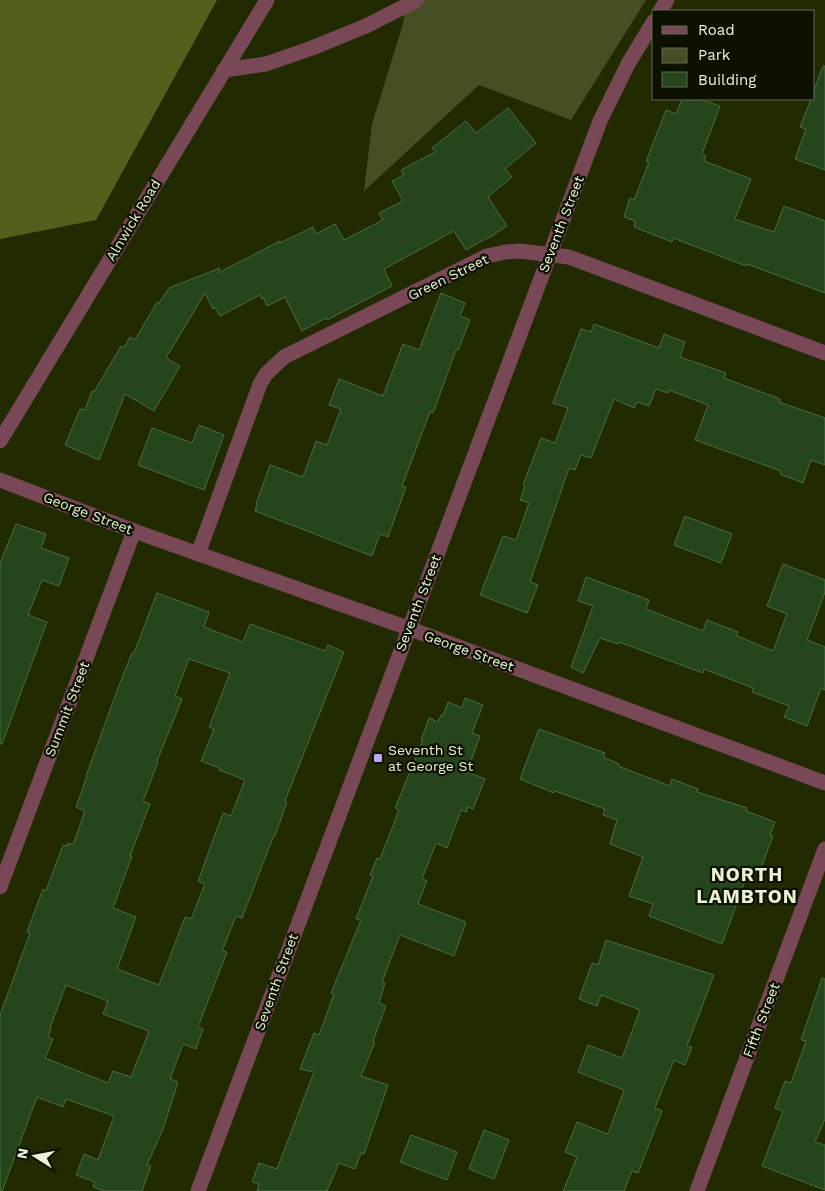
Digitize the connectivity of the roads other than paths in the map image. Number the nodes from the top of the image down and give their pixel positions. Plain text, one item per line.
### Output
1 (267, 0) edge
2 (417, 0) edge
3 (652, 24) edge
4 (224, 70) junction
5 (549, 256) junction
6 (825, 353) edge
7 (0, 441) edge
8 (0, 480) edge
9 (134, 531) junction
10 (198, 554) junction
11 (408, 628) junction
12 (825, 783) edge
13 (825, 849) edge
14 (0, 887) edge
15 (198, 1191) edge
16 (697, 1191) edge

1 - 4 street, Alnwick Road
2 - 4 street
3 - 5 street, Seventh Street
4 - 7 street, Alnwick Road
5 - 6 street, Green Street
5 - 10 street, Green Street
5 - 11 street, Seventh Street
8 - 9 street, George Street
9 - 10 street, George Street
9 - 14 street, Summit Street
10 - 11 street, George Street
11 - 12 street, George Street
11 - 15 street, Seventh Street
13 - 16 street, Fifth Street

